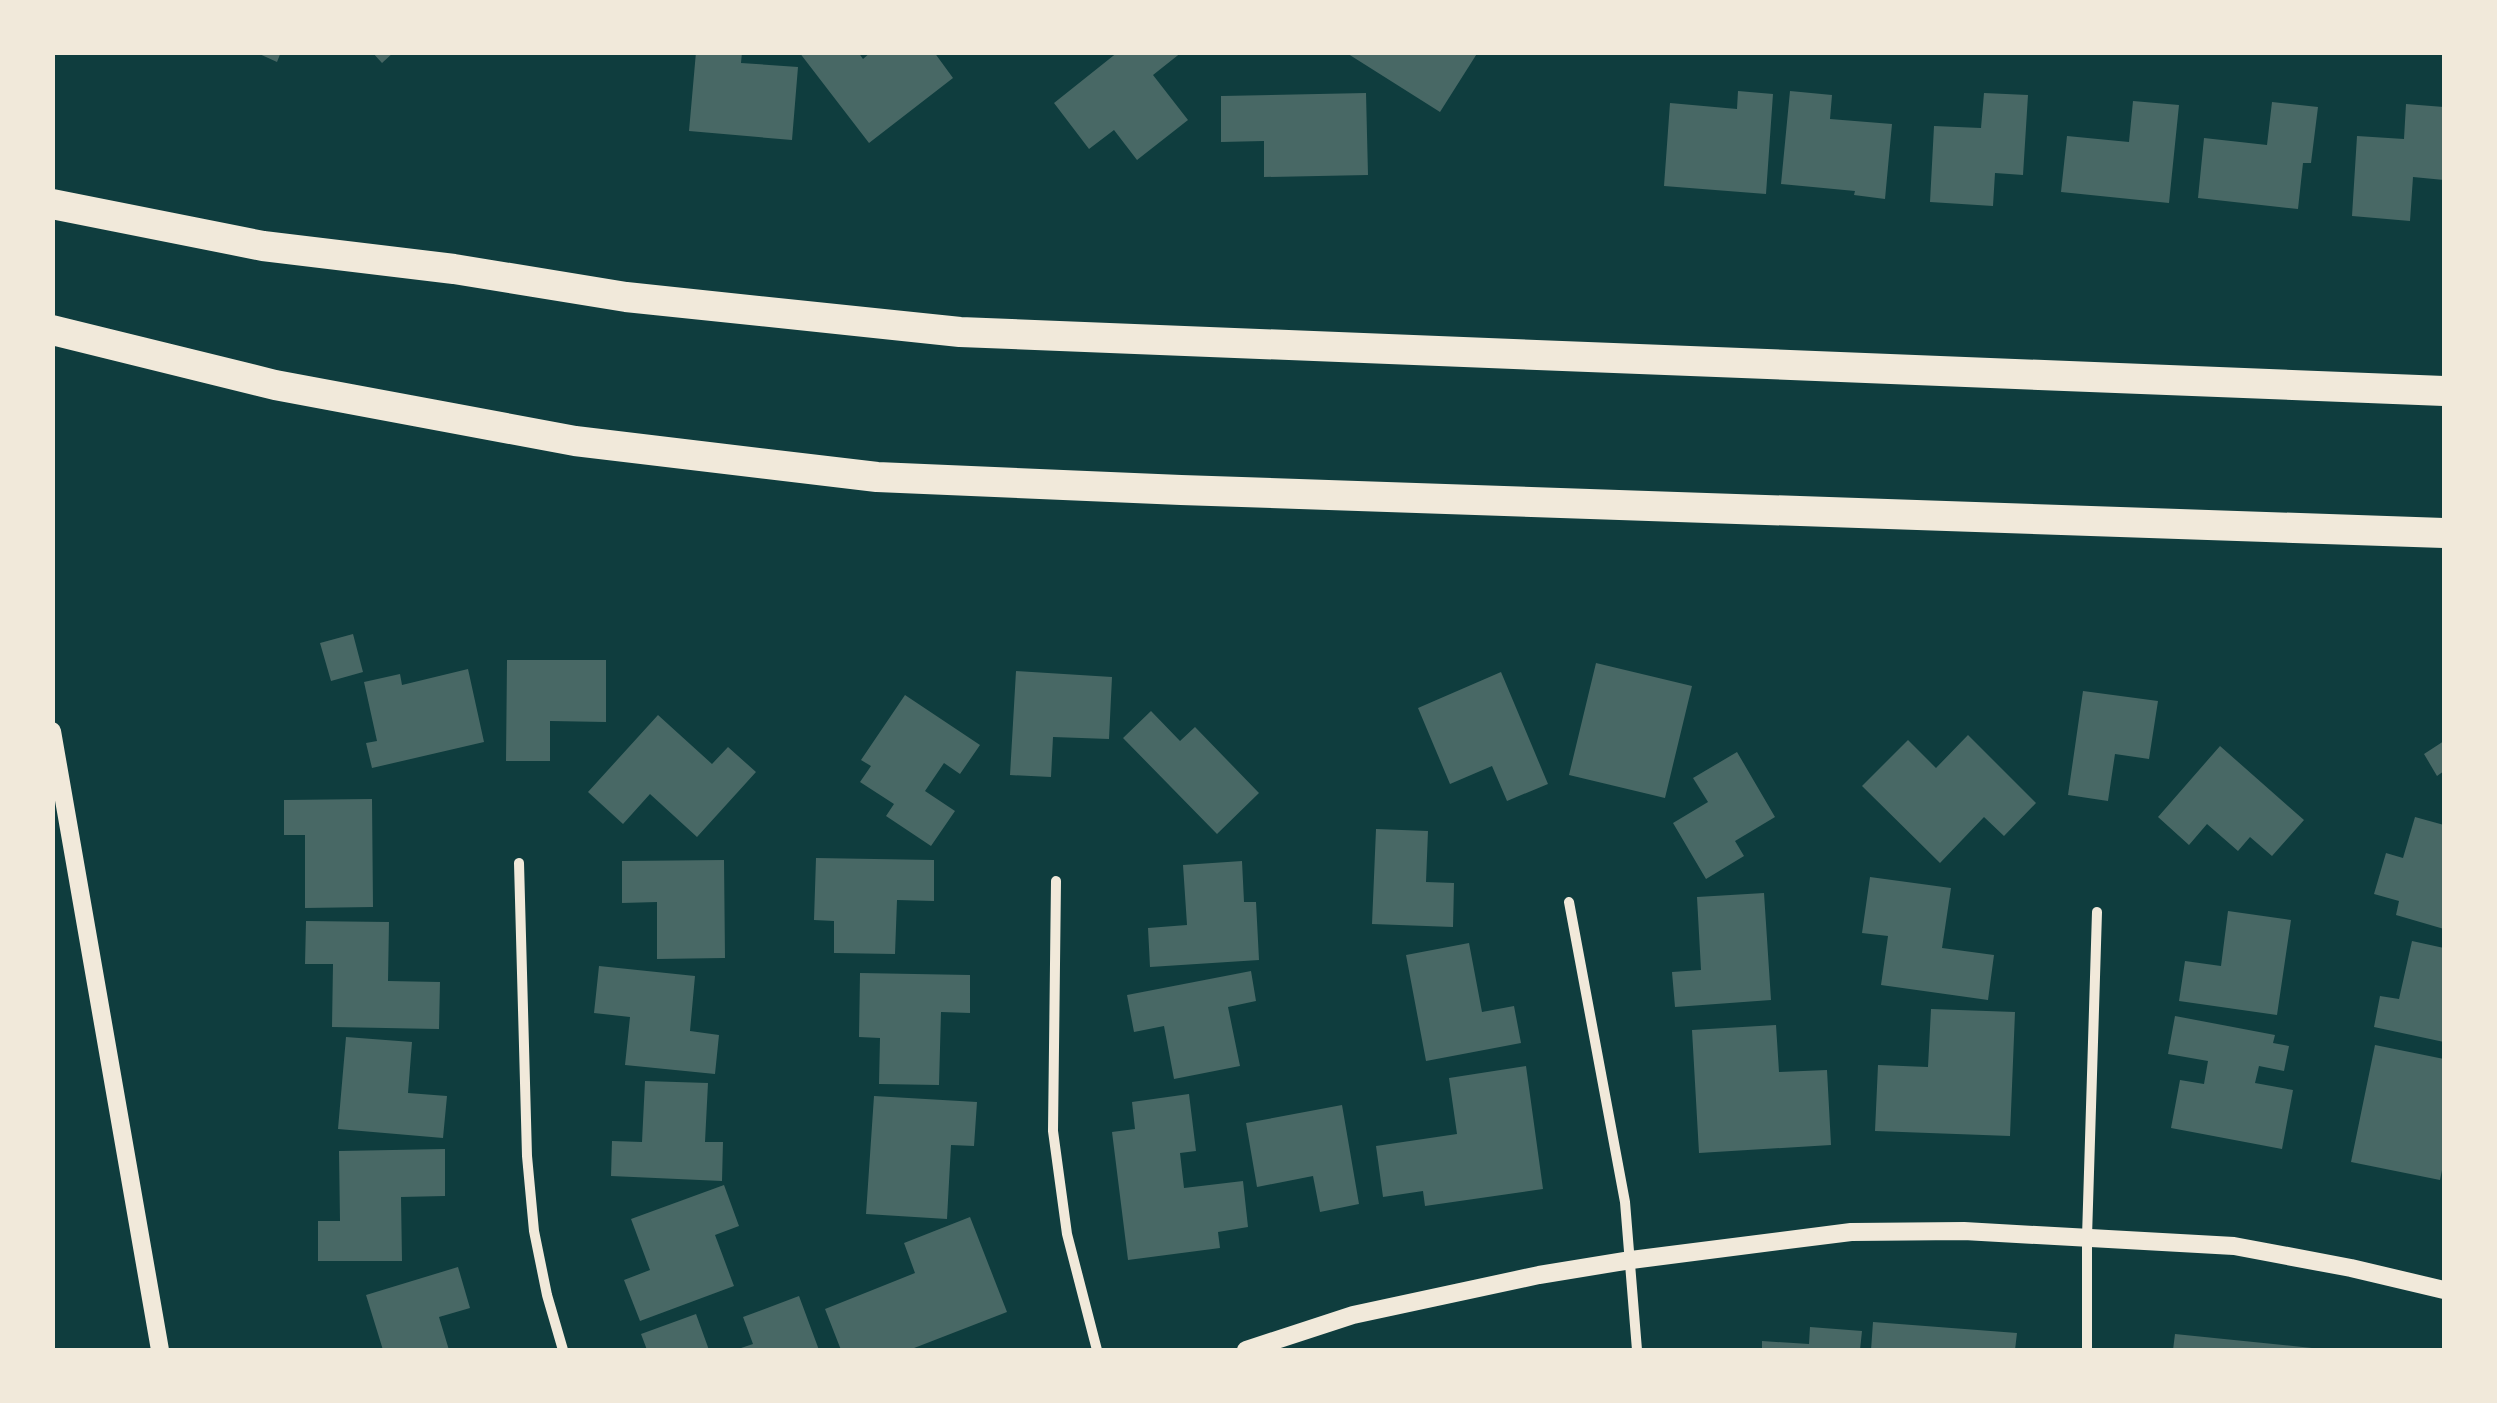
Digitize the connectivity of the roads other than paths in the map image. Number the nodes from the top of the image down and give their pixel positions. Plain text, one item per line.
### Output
1 (52, 204) edge
2 (52, 330) edge
3 (2444, 391) edge
4 (2444, 532) edge
5 (52, 731) edge
6 (518, 863) dead end
7 (1056, 880) dead end
8 (1569, 902) dead end
9 (2097, 912) dead end
10 (2087, 1237) junction
11 (1631, 1260) junction
12 (2444, 1290) edge
13 (160, 1350) edge
14 (564, 1350) edge
15 (1097, 1350) edge
16 (1246, 1350) edge
17 (1637, 1350) edge
18 (2087, 1350) edge

1 - 3 highway
2 - 4 highway
5 - 13 street
6 - 14 street
7 - 15 street
8 - 11 street
9 - 10 street
10 - 11 street
10 - 12 street
10 - 18 street
11 - 16 street
11 - 17 street

